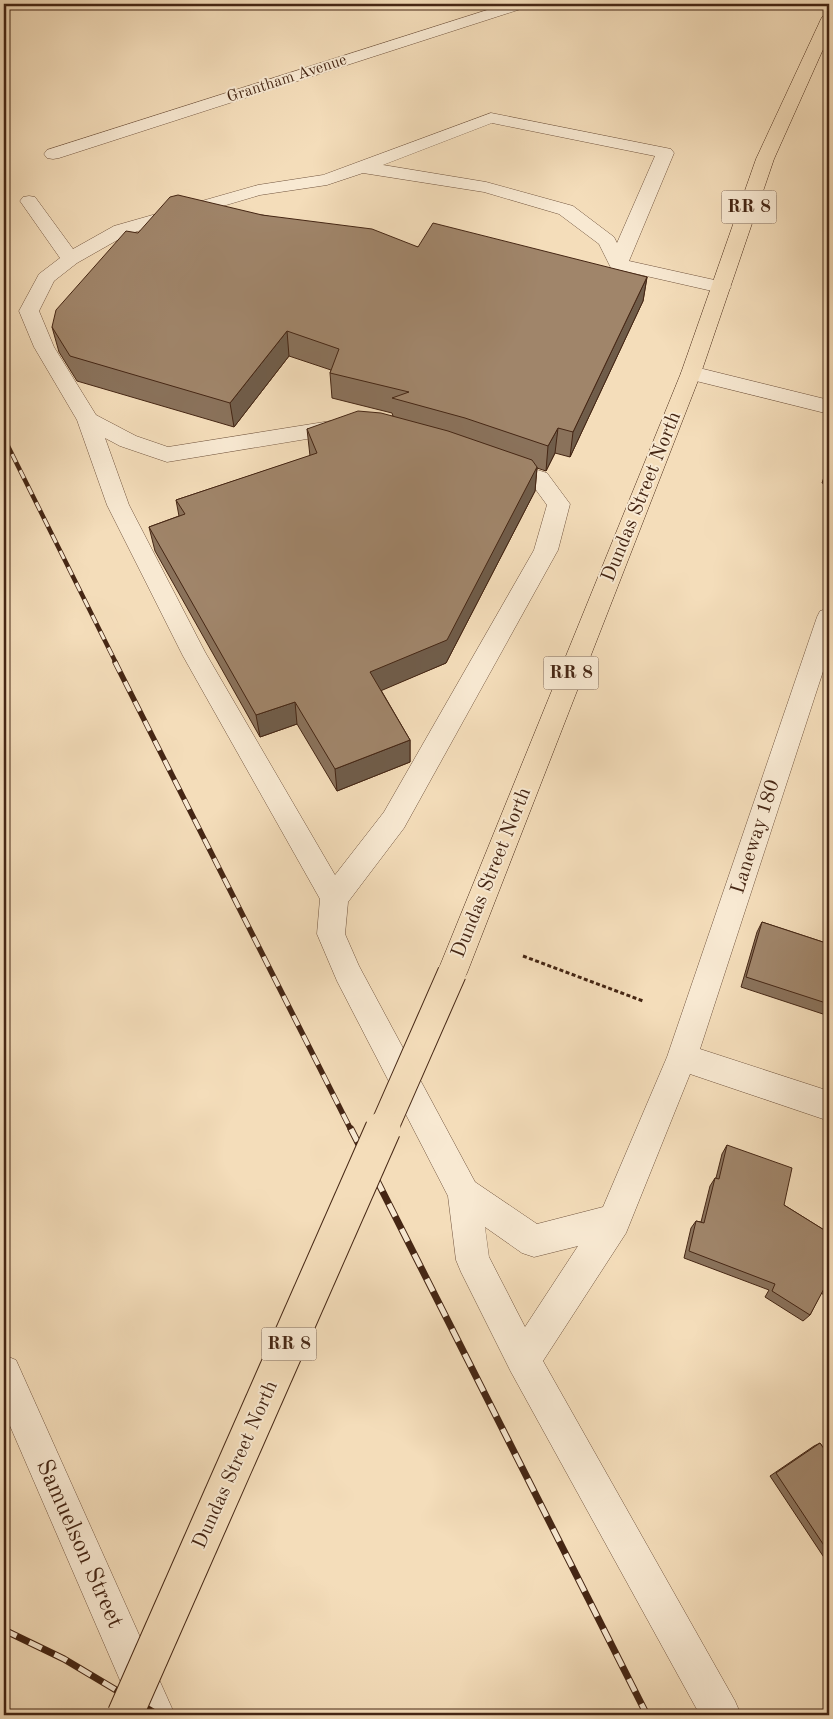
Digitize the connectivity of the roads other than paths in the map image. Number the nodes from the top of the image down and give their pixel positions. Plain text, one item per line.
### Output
1 (521, 4) edge
2 (829, 19) edge
3 (824, 46) edge
4 (53, 154) dead end
5 (360, 167) junction
6 (29, 201) dead end
7 (70, 259) junction
8 (618, 264) junction
9 (721, 287) junction
10 (691, 373) junction
11 (829, 407) edge
12 (88, 420) junction
13 (364, 427) edge
14 (483, 459) edge
15 (829, 617) edge
16 (334, 898) junction
17 (682, 1057) junction
18 (829, 1106) edge
19 (464, 1193) junction
20 (614, 1221) junction
21 (523, 1360) junction
22 (4, 1372) edge
23 (10, 1413) edge
24 (125, 1715) edge
25 (156, 1715) edge
26 (720, 1715) edge

1 - 4 street, Grantham Avenue
2 - 3 main road, Dundas Street North / RR 8
3 - 9 main road, Dundas Street North / RR 8
5 - 7 street
5 - 8 street
5 - 8 street
6 - 7 street
7 - 12 street
8 - 9 street
9 - 10 main road, Dundas Street North / RR 8
10 - 11 street
10 - 24 main road, Dundas Street North / RR 8, bridge
12 - 13 street
12 - 16 street
14 - 16 street
15 - 17 street, Laneway 180
16 - 19 street
17 - 18 street
17 - 20 street, Laneway 180
19 - 20 street
19 - 21 street
20 - 21 street, Laneway 180
21 - 26 street
22 - 23 street, Samuelson Street
23 - 25 street, Samuelson Street

